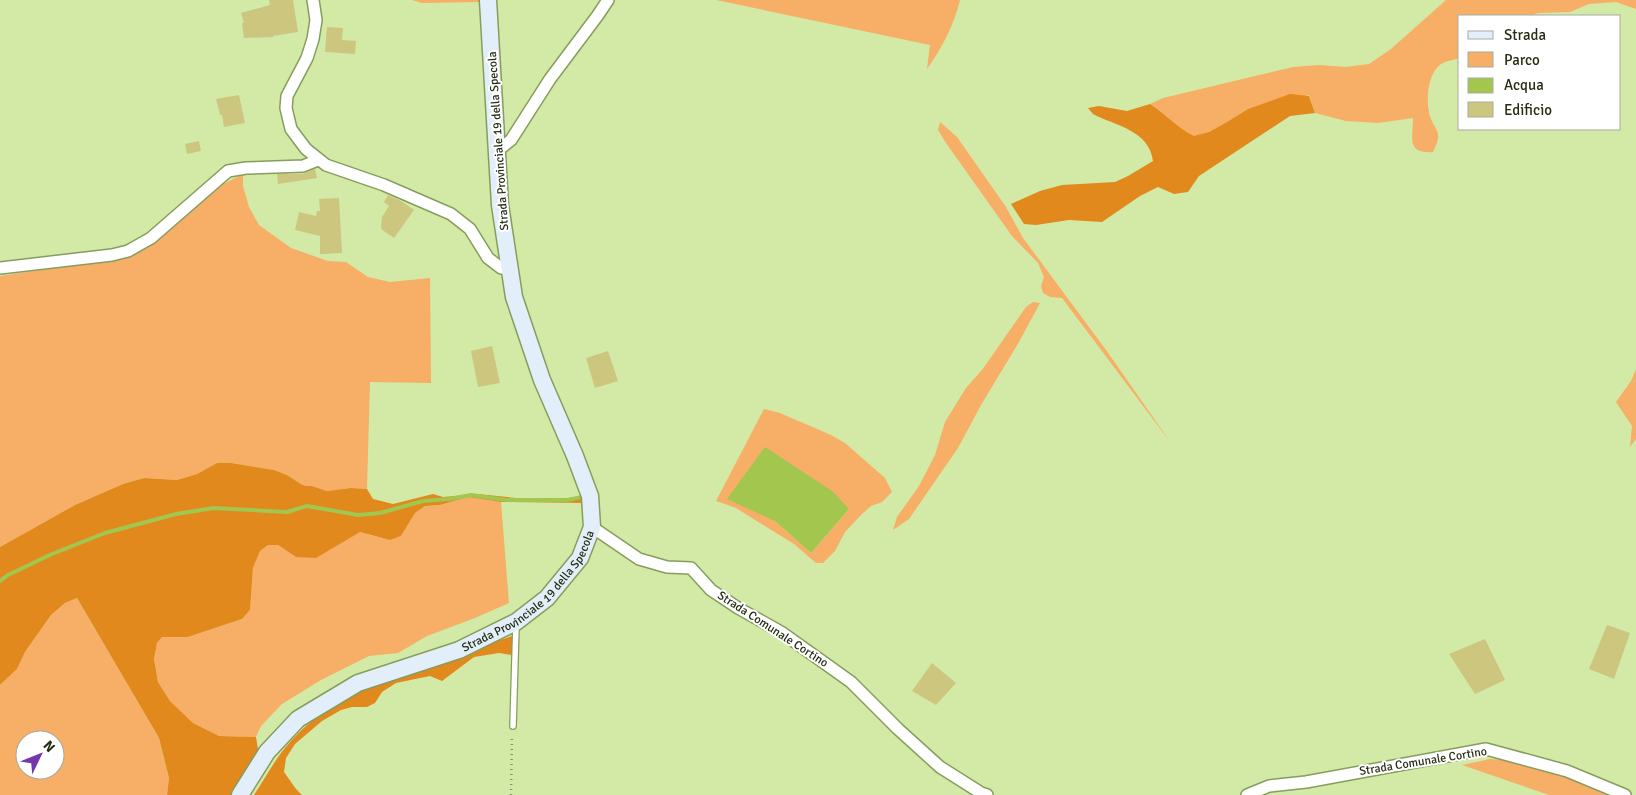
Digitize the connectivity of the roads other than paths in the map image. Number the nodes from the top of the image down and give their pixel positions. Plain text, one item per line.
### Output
1 (313, 0) edge
2 (488, 0) edge
3 (608, 0) edge
4 (497, 151) junction
5 (318, 160) junction
6 (0, 268) edge
7 (510, 268) junction
8 (592, 527) junction
9 (516, 622) junction
10 (513, 726) road end
11 (240, 795) edge
12 (987, 795) edge
13 (1246, 795) edge
14 (1625, 795) edge

1 - 5 street
2 - 4 main road, Strada Provinciale 19 della Specola
3 - 4 street
4 - 7 main road, Strada Provinciale 19 della Specola
5 - 6 street
5 - 7 street
7 - 8 main road, Strada Provinciale 19 della Specola
8 - 9 main road, Strada Provinciale 19 della Specola
8 - 12 street, Strada Comunale Cortino
9 - 10 lane
9 - 11 main road, Strada Provinciale 19 della Specola
13 - 14 street, Strada Comunale Cortino

